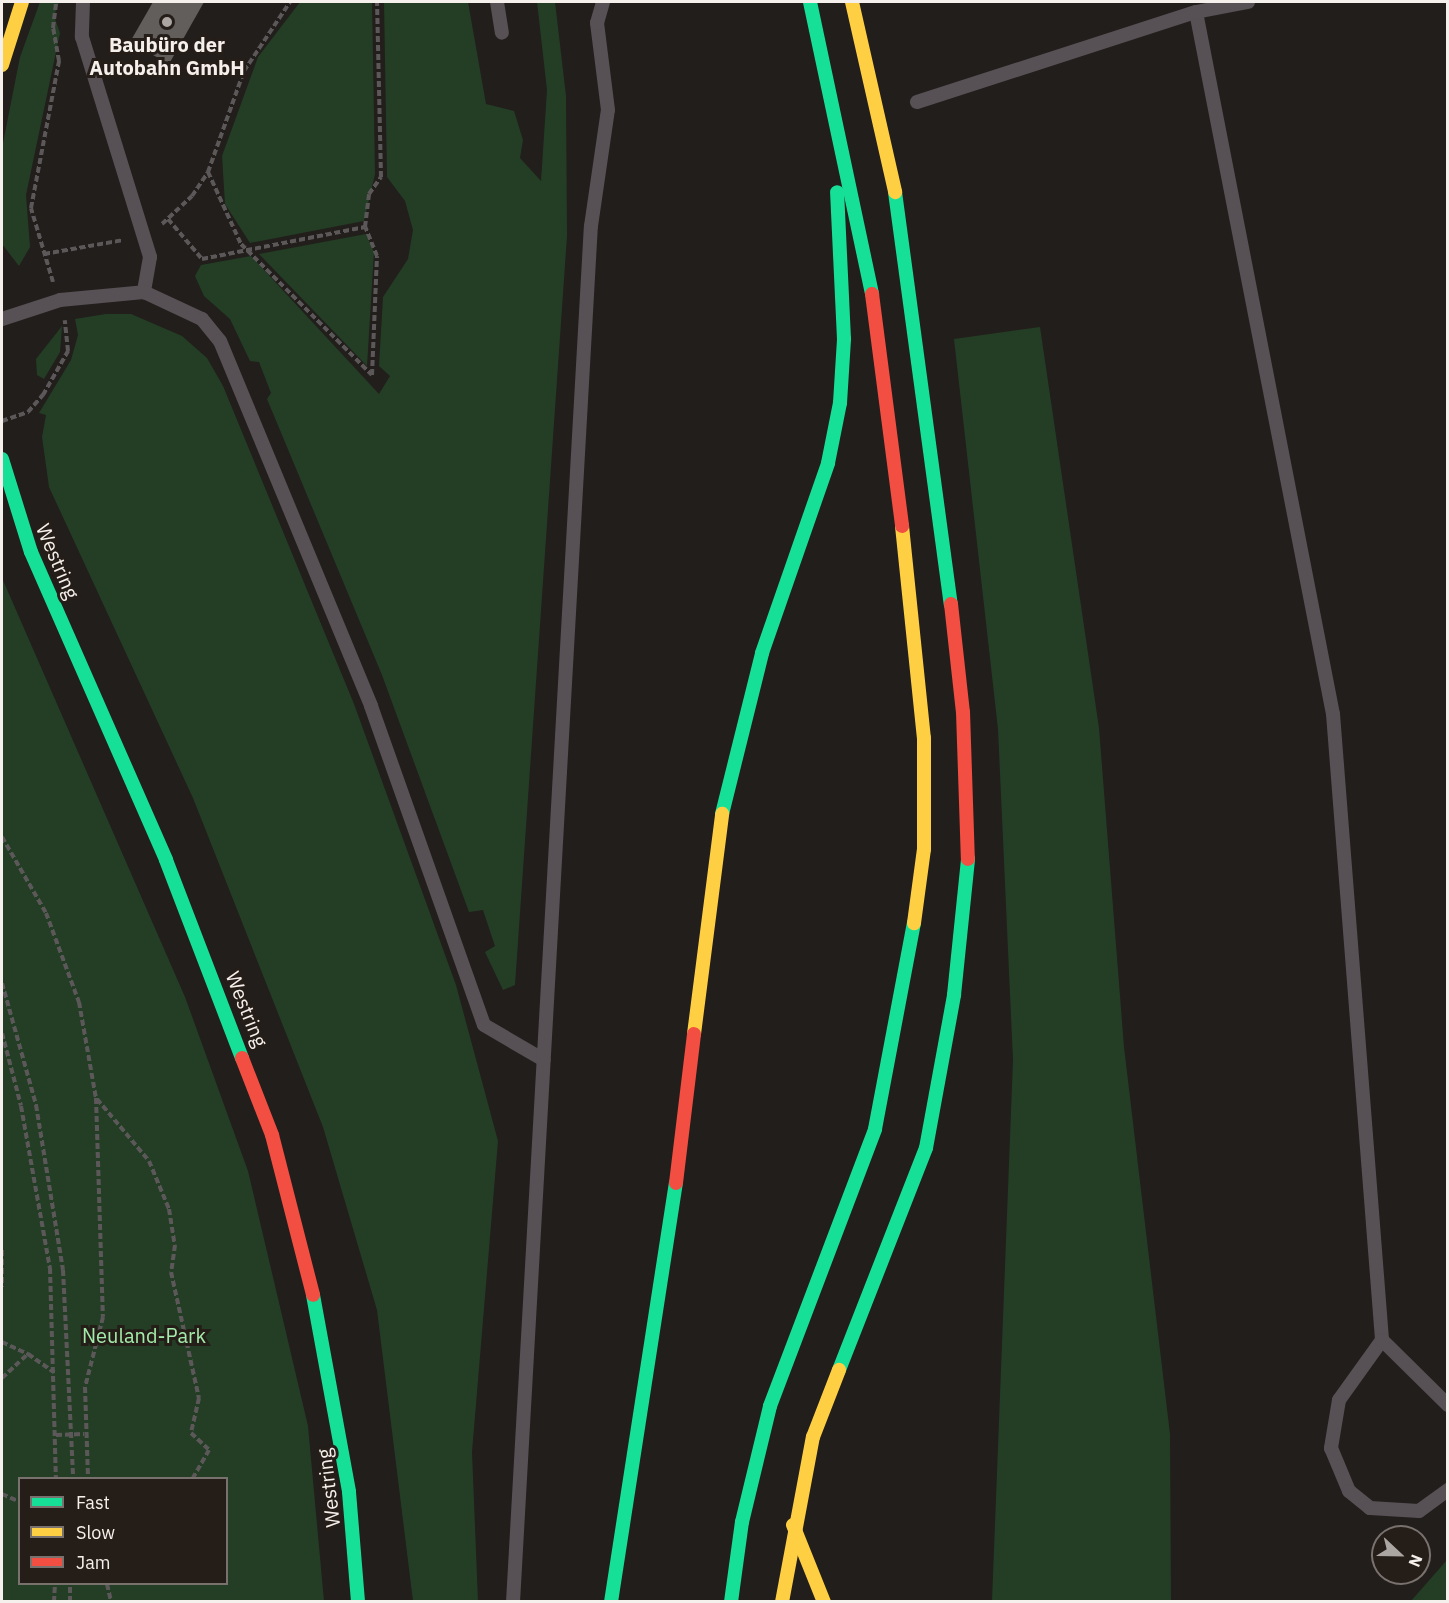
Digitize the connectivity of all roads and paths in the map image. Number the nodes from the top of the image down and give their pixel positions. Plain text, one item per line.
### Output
1 (22, 2) edge
2 (56, 2) edge
3 (83, 2) edge
4 (290, 2) edge
5 (377, 2) edge
6 (496, 2) edge
7 (603, 2) edge
8 (810, 2) edge
9 (852, 2) edge
10 (1248, 2) edge
11 (1196, 12) junction
12 (502, 33) dead end
13 (2, 65) edge
14 (831, 86) junction
15 (917, 102) dead end
16 (208, 172) junction
17 (168, 219) junction
18 (365, 227) junction
19 (146, 236) junction
20 (249, 250) junction
21 (44, 254) junction
22 (144, 292) junction
23 (60, 300) junction
24 (2, 319) edge
25 (2, 421) edge
26 (2, 459) edge
27 (2, 837) edge
28 (2, 983) edge
29 (2, 1033) edge
30 (544, 1060) junction
31 (96, 1098) junction
32 (2, 1250) edge
33 (2, 1287) edge
34 (1382, 1340) junction
35 (2, 1342) edge
36 (28, 1354) junction
37 (54, 1372) junction
38 (2, 1378) edge
39 (1448, 1405) edge
40 (70, 1434) junction
41 (84, 1434) junction
42 (56, 1435) junction
43 (56, 1477) edge
44 (72, 1477) edge
45 (88, 1477) edge
46 (194, 1477) edge
47 (1448, 1490) edge
48 (2, 1494) edge
49 (18, 1502) edge
50 (793, 1525) junction
51 (55, 1585) edge
52 (70, 1585) edge
53 (107, 1585) edge
54 (54, 1602) edge
55 (70, 1602) edge
56 (111, 1602) edge
57 (358, 1602) edge
58 (513, 1602) edge
59 (611, 1602) edge
60 (731, 1602) edge
61 (782, 1602) edge
62 (824, 1602) edge

1 - 13 main road
2 - 21 path
3 - 19 lane
4 - 16 path
5 - 18 path
6 - 12 lane
7 - 30 lane
8 - 14 main road
9 - 50 main road
10 - 11 lane
11 - 15 lane
11 - 34 lane
14 - 59 main road
14 - 60 main road
16 - 17 path
16 - 20 path
17 - 19 path
17 - 20 path
18 - 20 path
18 - 20 path
19 - 21 path
19 - 22 lane
21 - 23 path
22 - 23 lane
22 - 30 lane
23 - 24 lane
23 - 25 path
26 - 57 main road, Westring
27 - 31 path
28 - 40 path
29 - 37 path
30 - 58 lane
31 - 41 path
31 - 46 path
32 - 33 path
34 - 39 lane
34 - 47 lane
35 - 36 path
36 - 37 path
36 - 38 path
37 - 42 path
40 - 41 path
40 - 42 path
40 - 44 path
41 - 45 path
42 - 43 path
48 - 49 path
50 - 61 main road
50 - 62 main road
51 - 54 path
52 - 55 path
53 - 56 path

